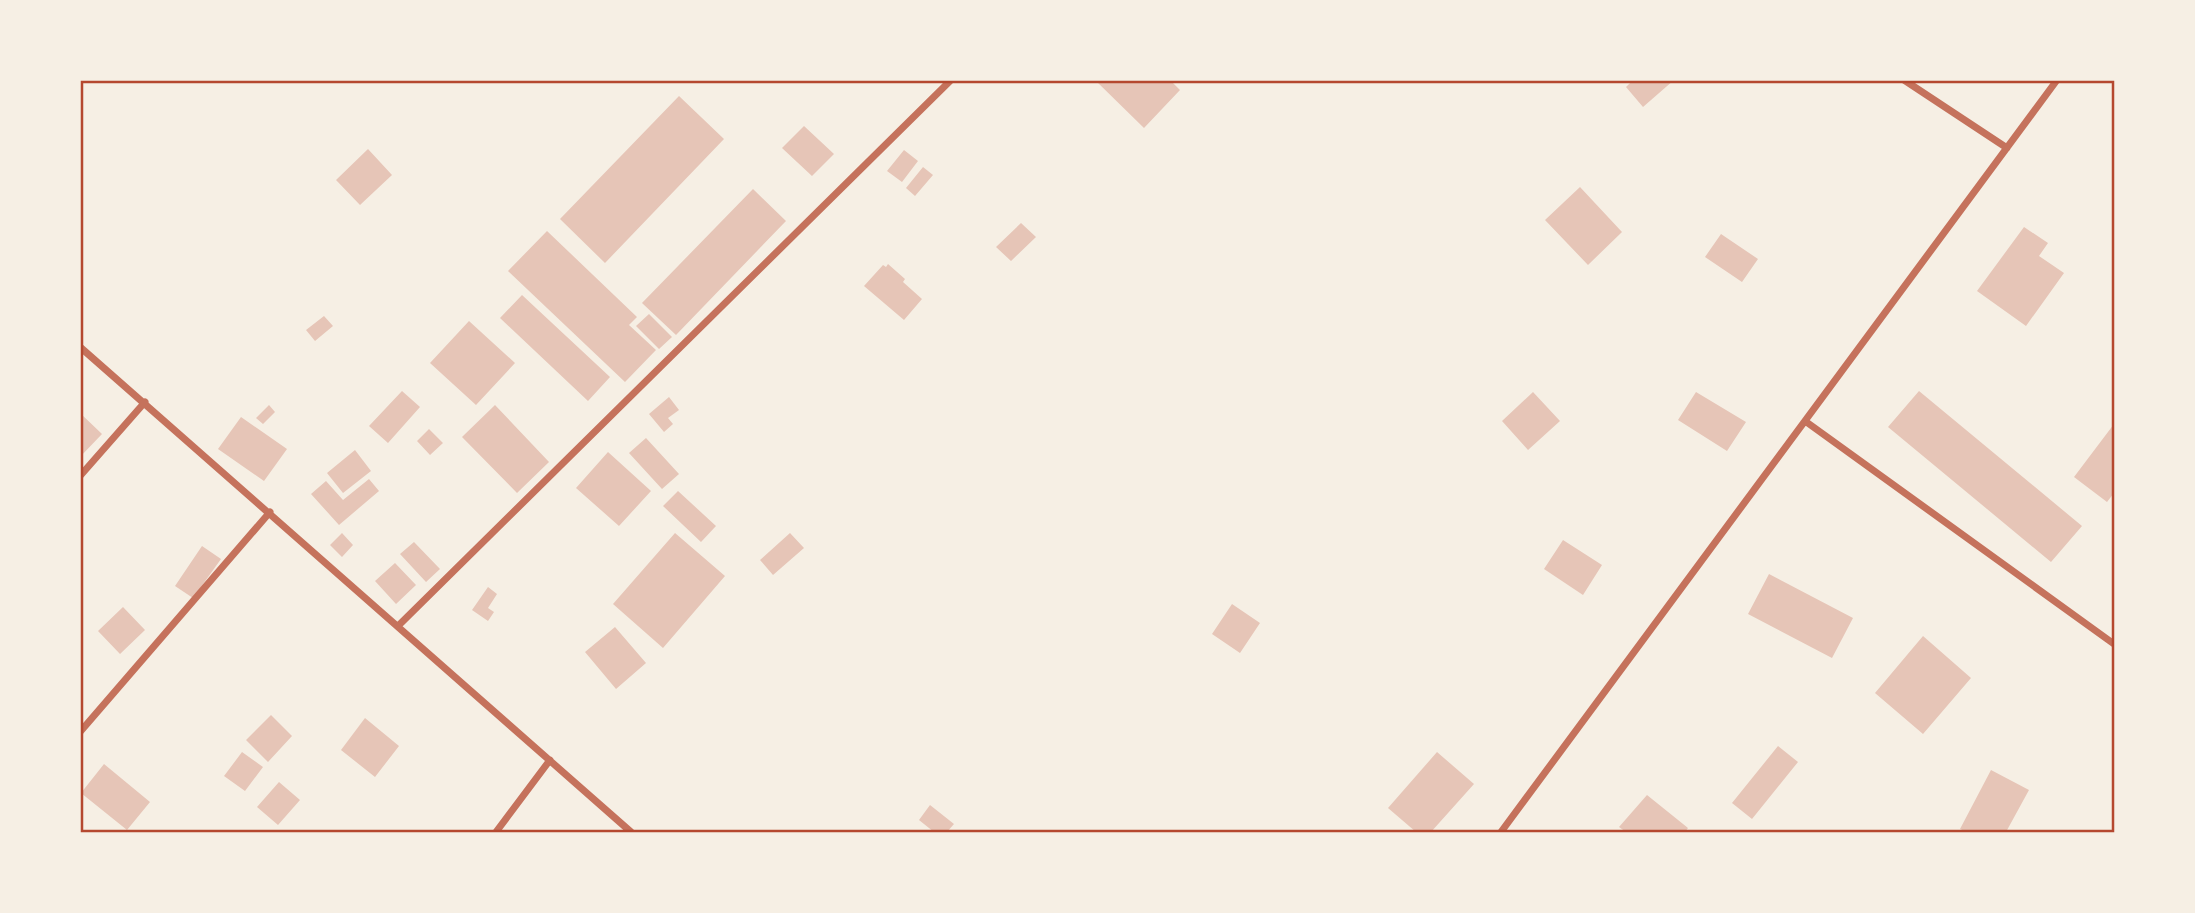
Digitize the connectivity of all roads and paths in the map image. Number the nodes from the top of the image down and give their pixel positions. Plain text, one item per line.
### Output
1 (951, 80) edge
2 (1904, 80) edge
3 (2057, 80) edge
4 (2007, 148) junction
5 (80, 347) edge
6 (145, 402) junction
7 (1805, 421) junction
8 (80, 476) edge
9 (270, 512) junction
10 (398, 626) junction
11 (2115, 644) edge
12 (80, 732) edge
13 (550, 760) junction
14 (496, 832) edge
15 (631, 832) edge
16 (1501, 832) edge

1 - 10 street
2 - 4 street
3 - 4 street
4 - 7 street
5 - 6 street
6 - 8 street
6 - 9 street
7 - 11 street
7 - 16 street
9 - 10 street
9 - 12 street
10 - 13 street
13 - 14 street
13 - 15 street

